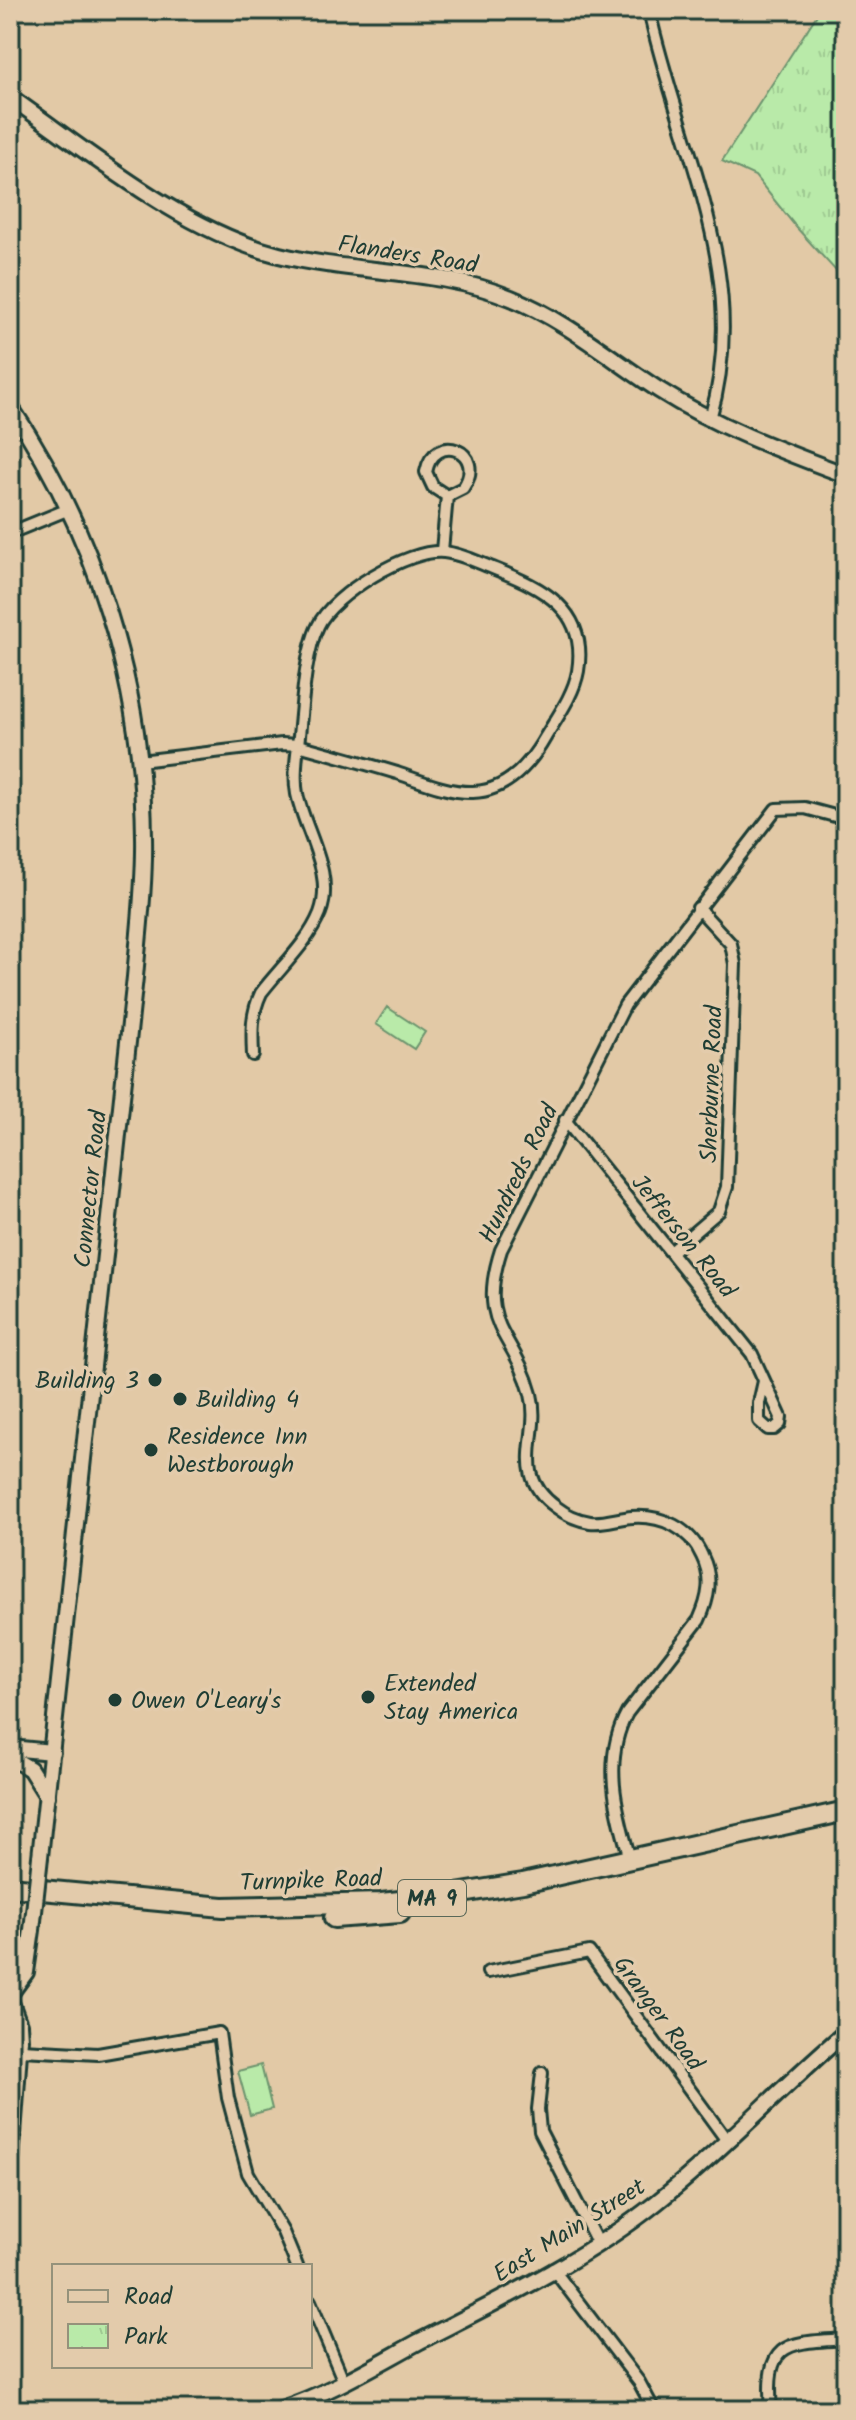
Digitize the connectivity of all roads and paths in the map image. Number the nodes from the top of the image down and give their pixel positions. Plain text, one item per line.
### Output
1 (649, 10) edge
2 (10, 97) edge
3 (10, 406) edge
4 (710, 419) junction
5 (846, 475) edge
6 (447, 496) junction
7 (69, 509) junction
8 (10, 533) edge
9 (442, 551) junction
10 (298, 745) junction
11 (140, 761) junction
12 (846, 819) edge
13 (698, 908) junction
14 (253, 1055) dead end
15 (565, 1120) junction
16 (671, 1252) junction
17 (764, 1381) dead end
18 (10, 1748) edge
19 (52, 1752) junction
20 (10, 1757) edge
21 (47, 1796) junction
22 (846, 1811) edge
23 (846, 1823) edge
24 (630, 1859) junction
25 (10, 1887) edge
26 (10, 1899) edge
27 (488, 1972) dead end
28 (10, 1994) edge
29 (10, 2031) edge
30 (846, 2032) edge
31 (21, 2050) junction
32 (542, 2073) dead end
33 (728, 2142) junction
34 (10, 2202) edge
35 (598, 2244) junction
36 (296, 2264) edge
37 (553, 2269) junction
38 (312, 2306) edge
39 (846, 2339) edge
40 (344, 2382) junction
41 (278, 2410) edge
42 (654, 2410) edge
43 (771, 2410) edge

1 - 4 street
2 - 4 street, Flanders Road
3 - 7 street, Connector Road
4 - 5 street, Flanders Road
6 - 6 street
6 - 9 street
7 - 8 street
7 - 11 street, Connector Road
9 - 10 street
9 - 10 street
10 - 11 street
10 - 14 street
11 - 19 street, Connector Road
12 - 13 street, Hundreds Road
13 - 15 street, Hundreds Road
13 - 16 street, Sherburne Road
15 - 16 street, Jefferson Road
15 - 24 street, Hundreds Road
16 - 17 street, Jefferson Road
18 - 19 street
19 - 21 street, Connector Road
20 - 21 street
21 - 28 street, Connector Road, bridge
22 - 24 highway, Turnpike Road / MA 9
23 - 26 highway, Turnpike Road / MA 9
24 - 25 highway, Turnpike Road / MA 9
27 - 33 street, Granger Road
28 - 31 street
29 - 31 street
30 - 33 street, East Main Street
31 - 34 street
31 - 36 street
32 - 35 street
33 - 35 street, East Main Street
35 - 37 street, East Main Street
37 - 40 street, East Main Street
37 - 42 street
38 - 40 street
39 - 43 street
40 - 41 street, East Main Street

